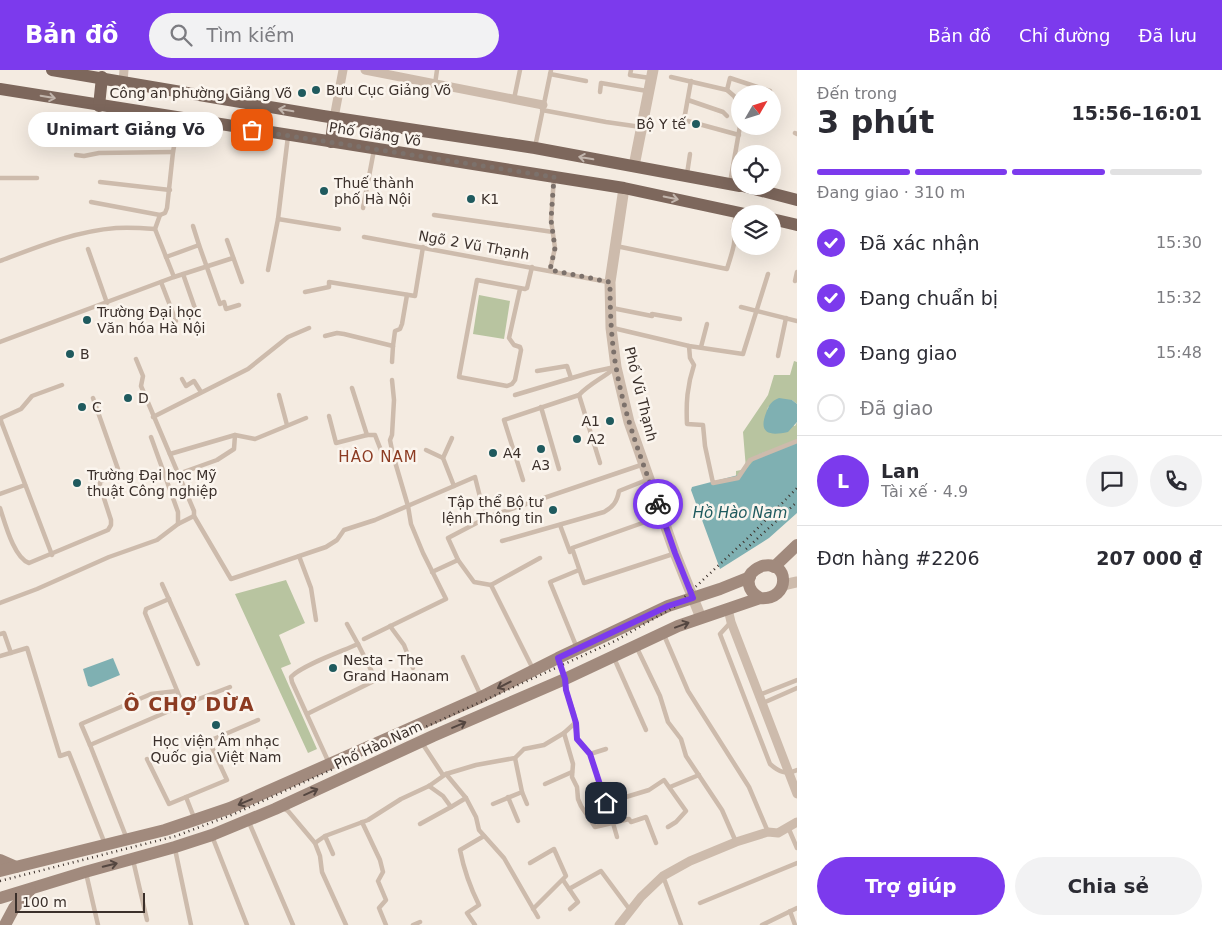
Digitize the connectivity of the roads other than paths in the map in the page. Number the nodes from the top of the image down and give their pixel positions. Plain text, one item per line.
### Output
1 (52, 70) edge
2 (343, 70) edge
3 (365, 70) edge
4 (437, 70) edge
5 (520, 70) edge
6 (630, 70) edge
7 (550, 72) edge
8 (652, 74) edge
9 (123, 76) edge
10 (671, 76) dead end
11 (102, 77) junction
12 (586, 81) dead end
13 (691, 81) junction
14 (436, 84) junction
15 (752, 85) edge
16 (0, 89) edge
17 (727, 90) junction
18 (600, 92) dead end
19 (648, 92) junction
20 (731, 93) edge
21 (514, 99) junction
22 (688, 100) junction
23 (98, 106) junction
24 (542, 107) junction
25 (727, 116) dead end
26 (179, 118) junction
27 (334, 118) junction
28 (642, 127) junction
29 (731, 133) edge
30 (739, 135) edge
31 (288, 136) junction
32 (331, 142) junction
33 (739, 145) edge
34 (535, 148) junction
35 (374, 149) junction
36 (173, 152) junction
37 (690, 154) dead end
38 (76, 155) dead end
39 (634, 166) junction
40 (687, 175) junction
41 (554, 177) junction
42 (0, 178) edge
43 (37, 178) dead end
44 (100, 182) dead end
45 (731, 184) edge
46 (624, 188) junction
47 (170, 190) junction
48 (777, 195) edge
49 (797, 200) edge
50 (91, 202) dead end
51 (363, 208) dead end
52 (731, 211) edge
53 (160, 215) junction
54 (434, 215) dead end
55 (278, 219) junction
56 (781, 221) edge
57 (797, 224) edge
58 (193, 226) dead end
59 (156, 229) junction
60 (339, 230) dead end
61 (553, 232) junction
62 (364, 237) dead end
63 (227, 240) dead end
64 (199, 246) junction
65 (615, 246) junction
66 (423, 248) junction
67 (88, 249) dead end
68 (731, 252) edge
69 (166, 257) junction
70 (233, 258) junction
71 (0, 261) edge
72 (206, 266) junction
73 (532, 267) junction
74 (268, 270) dead end
75 (550, 270) junction
76 (797, 272) edge
77 (183, 274) junction
78 (768, 274) dead end
79 (174, 277) junction
80 (795, 281) dead end
81 (242, 282) dead end
82 (610, 282) junction
83 (159, 283) junction
84 (520, 289) junction
85 (305, 292) dead end
86 (407, 295) junction
87 (107, 303) junction
88 (239, 304) dead end
89 (741, 307) dead end
90 (610, 308) junction
91 (757, 310) junction
92 (197, 314) dead end
93 (786, 318) junction
94 (680, 319) dead end
95 (176, 321) dead end
96 (797, 321) edge
97 (707, 324) dead end
98 (309, 328) dead end
99 (611, 328) junction
100 (325, 336) dead end
101 (0, 342) edge
102 (392, 346) junction
103 (689, 346) junction
104 (701, 347) junction
105 (778, 356) dead end
106 (136, 359) dead end
107 (392, 362) dead end
108 (616, 367) junction
109 (537, 371) dead end
110 (182, 378) dead end
111 (571, 378) junction
112 (392, 380) dead end
113 (62, 385) dead end
114 (352, 388) dead end
115 (200, 392) junction
116 (279, 395) dead end
117 (515, 395) dead end
118 (578, 395) junction
119 (93, 398) dead end
120 (541, 407) junction
121 (329, 416) dead end
122 (153, 417) junction
123 (306, 418) dead end
124 (287, 425) junction
125 (235, 435) junction
126 (367, 435) junction
127 (151, 437) dead end
128 (452, 438) dead end
129 (797, 441) edge
130 (426, 450) dead end
131 (170, 454) junction
132 (393, 455) junction
133 (442, 458) junction
134 (600, 463) dead end
135 (644, 464) junction
136 (559, 469) dead end
137 (178, 474) junction
138 (649, 479) junction
139 (523, 480) dead end
140 (24, 486) junction
141 (454, 486) junction
142 (0, 494) edge
143 (408, 506) junction
144 (0, 508) edge
145 (194, 516) junction
146 (488, 516) junction
147 (662, 516) junction
148 (178, 524) junction
149 (560, 525) junction
150 (502, 541) dead end
151 (797, 545) edge
152 (675, 553) junction
153 (52, 554) junction
154 (299, 556) junction
155 (540, 558) dead end
156 (458, 560) junction
157 (774, 566) junction
158 (578, 571) junction
159 (432, 572) junction
160 (750, 577) junction
161 (797, 582) edge
162 (162, 584) dead end
163 (491, 585) junction
164 (783, 585) junction
165 (720, 589) junction
166 (693, 598) junction
167 (760, 598) junction
168 (168, 599) junction
169 (0, 603) edge
170 (728, 609) junction
171 (701, 618) junction
172 (316, 620) dead end
173 (730, 622) junction
174 (348, 624) dead end
175 (390, 626) junction
176 (663, 633) junction
177 (0, 634) edge
178 (364, 639) dead end
179 (358, 644) junction
180 (636, 646) junction
181 (578, 649) junction
182 (11, 653) junction
183 (0, 656) edge
184 (614, 656) junction
185 (463, 657) dead end
186 (558, 658) junction
187 (198, 664) dead end
188 (413, 668) dead end
189 (533, 670) junction
190 (565, 679) junction
191 (797, 680) edge
192 (230, 687) dead end
193 (797, 688) edge
194 (177, 692) junction
195 (482, 697) junction
196 (760, 699) junction
197 (183, 705) junction
198 (307, 714) junction
199 (258, 720) dead end
200 (576, 723) junction
201 (414, 726) junction
202 (646, 730) dead end
203 (564, 733) junction
204 (422, 742) junction
205 (90, 745) junction
206 (606, 749) dead end
207 (590, 754) junction
208 (515, 758) junction
209 (147, 759) dead end
210 (330, 764) junction
211 (572, 772) junction
212 (793, 772) edge
213 (445, 775) junction
214 (699, 775) junction
215 (545, 784) dead end
216 (429, 786) junction
217 (670, 788) junction
218 (273, 789) junction
219 (522, 792) junction
220 (797, 794) edge
221 (186, 797) junction
222 (508, 797) junction
223 (466, 798) junction
224 (493, 804) dead end
225 (528, 804) dead end
226 (280, 806) junction
227 (597, 806) dead end
228 (451, 807) junction
229 (585, 811) junction
230 (248, 820) junction
231 (196, 821) junction
232 (518, 821) dead end
233 (362, 822) junction
234 (797, 822) edge
235 (613, 823) junction
236 (420, 824) dead end
237 (668, 827) dead end
238 (788, 827) junction
239 (768, 832) junction
240 (212, 834) junction
241 (325, 836) junction
242 (484, 836) junction
243 (617, 837) dead end
244 (127, 840) junction
245 (736, 842) junction
246 (315, 843) junction
247 (656, 843) dead end
248 (105, 846) junction
249 (175, 847) junction
250 (797, 848) edge
251 (333, 854) dead end
252 (133, 859) junction
253 (0, 860) edge
254 (530, 863) dead end
255 (797, 863) edge
256 (16, 867) junction
257 (0, 871) edge
258 (85, 872) junction
259 (663, 876) junction
260 (563, 880) junction
261 (569, 889) junction
262 (30, 890) junction
263 (0, 898) edge
264 (700, 904) dead end
265 (797, 908) edge
266 (533, 909) junction
267 (570, 909) dead end
268 (630, 910) junction
269 (790, 911) junction
270 (538, 917) dead end
271 (147, 920) dead end
272 (420, 922) dead end
273 (473, 924) edge
274 (6, 925) edge
275 (98, 925) edge
276 (191, 925) edge
277 (247, 925) edge
278 (293, 925) edge
279 (346, 925) edge
280 (386, 925) edge
281 (413, 925) edge
282 (619, 925) edge
283 (681, 925) edge
284 (762, 925) edge
285 (795, 925) edge

1 - 11 main road, Phố Giảng Võ
2 - 27 street
3 - 14 street
4 - 14 lane
5 - 21 lane
6 - 8 lane
7 - 12 lane
7 - 24 lane
8 - 19 street
9 - 11 main road, Phố Giảng Võ
27 -> 9 main road, Phố Giảng Võ
10 - 13 lane
11 - 23 main road
13 - 17 lane
13 - 22 lane
14 - 21 street
15 - 17 lane
16 -> 23 main road, Phố Giảng Võ
17 - 20 lane
18 - 19 lane
19 - 28 street
21 - 24 street
22 - 25 lane
22 - 29 lane
23 - 26 main road, Phố Giảng Võ
24 - 28 lane
24 - 34 lane
26 - 31 main road, Phố Giảng Võ
26 - 36 lane
27 - 32 main road
27 - 34 main road, Phố Giảng Võ
28 - 39 street
30 - 33 lane
31 - 32 main road, Phố Giảng Võ
31 - 55 lane
32 - 35 main road, Phố Giảng Võ
39 -> 34 main road, Phố Giảng Võ
35 - 41 main road, Phố Giảng Võ
35 - 51 lane
36 - 38 lane
36 - 47 lane
37 - 40 lane
39 - 40 main road, Phố Giảng Võ
40 - 45 main road, Phố Giảng Võ
41 - 46 main road, Phố Giảng Võ
41 - 61 lane
42 - 43 lane
44 - 47 lane
46 -> 52 main road, Phố Giảng Võ
46 - 65 street, Phố Vũ Thạnh
47 - 53 lane
48 - 49 main road, Phố Giảng Võ
50 - 53 lane
53 - 59 lane
54 - 61 lane
55 - 60 lane
55 - 74 lane
56 - 57 main road
58 - 64 lane
59 - 69 lane
59 - 71 lane
61 - 75 lane
62 - 66 lane, Ngõ 2 Vũ Thạnh
63 - 70 lane
64 - 69 lane
64 - 72 lane
65 - 68 lane
65 - 82 street, Phố Vũ Thạnh
66 - 73 lane, Ngõ 2 Vũ Thạnh
66 - 86 lane
67 - 87 lane
69 - 79 lane
70 - 72 lane
70 - 81 lane
72 - 77 lane
72 - 88 lane
73 - 75 lane, Ngõ 2 Vũ Thạnh
73 - 84 lane
75 - 82 lane, Ngõ 2 Vũ Thạnh
76 - 80 lane
77 - 79 lane
77 - 92 lane
78 - 91 lane
79 - 83 lane
82 - 90 street, Phố Vũ Thạnh
83 - 87 lane
83 - 95 lane
84 - 84 lane
85 - 86 lane
86 - 102 lane
87 - 101 lane
89 - 91 lane
90 - 94 lane
90 - 99 street, Phố Vũ Thạnh
91 - 93 lane
91 - 104 lane
93 - 96 lane
93 - 105 lane
97 - 104 lane
98 - 115 lane
99 - 103 lane
99 - 108 street, Phố Vũ Thạnh
100 - 102 lane
102 - 107 lane
103 - 104 lane
103 - 129 lane
106 - 122 lane
108 - 111 lane
108 - 118 lane
108 - 135 street, Phố Vũ Thạnh
109 - 111 lane
110 - 115 lane
111 - 117 lane
112 - 132 lane
113 - 140 lane
114 - 126 lane
115 - 122 lane
116 - 124 lane
118 - 120 lane
118 - 134 lane
119 - 153 lane
120 - 136 lane
120 - 139 lane
121 - 126 lane
122 - 131 lane
123 - 124 lane
124 - 125 lane
125 - 131 lane
125 - 137 lane
126 - 132 lane
127 - 148 lane
128 - 133 lane
130 - 133 lane
131 - 137 lane
132 - 143 lane
133 - 141 lane
135 - 138 street, Phố Vũ Thạnh
135 - 146 lane
137 - 145 lane
138 - 147 street, Phố Vũ Thạnh
138 - 149 lane
140 - 142 lane
140 - 153 lane
141 - 143 lane
141 - 146 lane
143 - 154 lane
143 - 159 lane
144 - 153 lane
145 - 148 lane
145 - 154 lane
146 - 156 lane
147 - 152 street, Phố Vũ Thạnh
147 - 158 lane
148 - 169 lane
149 - 150 lane
149 - 158 lane
151 - 157 main road, Phố Hào Nam
152 - 158 lane
152 - 166 street, Phố Vũ Thạnh
154 - 172 lane
155 - 163 lane
156 - 159 lane
156 - 163 lane
157 - 160 main road, Phố Hào Nam
157 - 164 main road
158 - 181 lane
159 - 175 lane
160 - 165 main road, Phố Hào Nam
160 - 167 main road
161 - 164 street
162 - 168 lane
163 - 189 lane
164 - 167 main road, Phố Hào Nam
165 - 166 main road, Phố Hào Nam
165 - 170 main road
166 - 171 street, Phố Vũ Thạnh
166 - 181 main road, Phố Hào Nam
167 - 170 main road, Phố Hào Nam
168 - 187 lane
168 - 194 lane
170 - 171 main road, Phố Hào Nam
170 - 173 street
176 -> 171 main road, Phố Hào Nam
173 - 196 street
173 - 212 lane
174 - 179 lane
175 - 178 lane
175 - 188 lane
176 - 180 main road, Phố Hào Nam
176 - 239 lane
177 - 182 lane
179 - 198 lane
179 - 198 lane
180 - 184 main road, Phố Hào Nam
180 - 214 lane
181 - 186 main road, Phố Hào Nam
182 - 183 lane
182 - 248 lane
184 - 190 main road, Phố Hào Nam
184 - 202 lane
185 - 195 lane
186 - 189 main road, Phố Hào Nam
186 - 190 main road
189 -> 195 main road, Phố Hào Nam
190 - 200 lane
204 -> 190 main road, Phố Hào Nam
191 - 196 lane
192 - 197 lane
193 - 196 lane
194 - 197 lane
194 - 205 lane
195 - 201 main road, Phố Hào Nam
196 - 212 street
197 - 205 lane
198 - 210 lane
199 - 221 lane
200 - 203 lane
200 - 207 lane
201 - 204 main road
201 - 210 main road, Phố Hào Nam
203 - 208 lane
203 - 211 lane
204 - 213 lane
226 -> 204 main road, Phố Hào Nam
205 - 244 lane
206 - 207 lane
207 - 217 lane
208 - 213 lane
208 - 219 lane
209 - 221 lane
210 - 218 main road, Phố Hào Nam
211 - 215 lane
211 - 229 lane
212 - 220 street
213 - 216 lane
213 - 223 lane
214 - 217 lane
214 - 245 lane
216 - 228 lane
216 - 233 lane
217 - 237 lane
218 - 226 main road
218 -> 231 main road, Phố Hào Nam
219 - 222 lane
219 - 225 lane
221 - 231 lane
222 - 224 lane
222 - 232 lane
223 - 228 lane
223 - 242 lane
226 - 230 main road, Phố Hào Nam
226 - 246 lane
227 - 229 lane
228 - 236 lane
229 - 235 lane
230 - 240 main road, Phố Hào Nam
230 - 278 lane
231 - 244 main road, Phố Hào Nam
233 - 241 lane
233 - 280 lane
234 - 238 street
235 - 243 lane
235 - 247 lane
238 - 239 street
238 - 250 lane
239 - 245 street
240 - 249 main road, Phố Hào Nam
240 - 277 lane
241 - 246 lane
241 - 251 lane
242 - 266 lane
242 - 273 lane
244 - 248 main road, Phố Hào Nam
244 - 252 main road
245 - 259 street
246 - 279 lane
248 - 256 main road, Phố Hào Nam
249 - 252 main road, Phố Hào Nam
249 - 276 lane
258 -> 252 main road, Phố Hào Nam
252 - 271 lane
253 - 256 main road
254 - 260 lane
255 - 264 lane
256 - 257 main road, Phố Hào Nam
258 - 262 main road, Phố Hào Nam
258 - 275 lane
259 - 268 street
259 - 283 lane
260 - 261 lane
260 - 266 lane
261 - 267 lane
261 - 268 lane
262 - 263 main road, Phố Hào Nam
262 - 274 main road
265 - 269 lane
266 - 270 lane
268 - 282 street
269 - 284 lane
269 - 285 lane
272 - 281 lane

